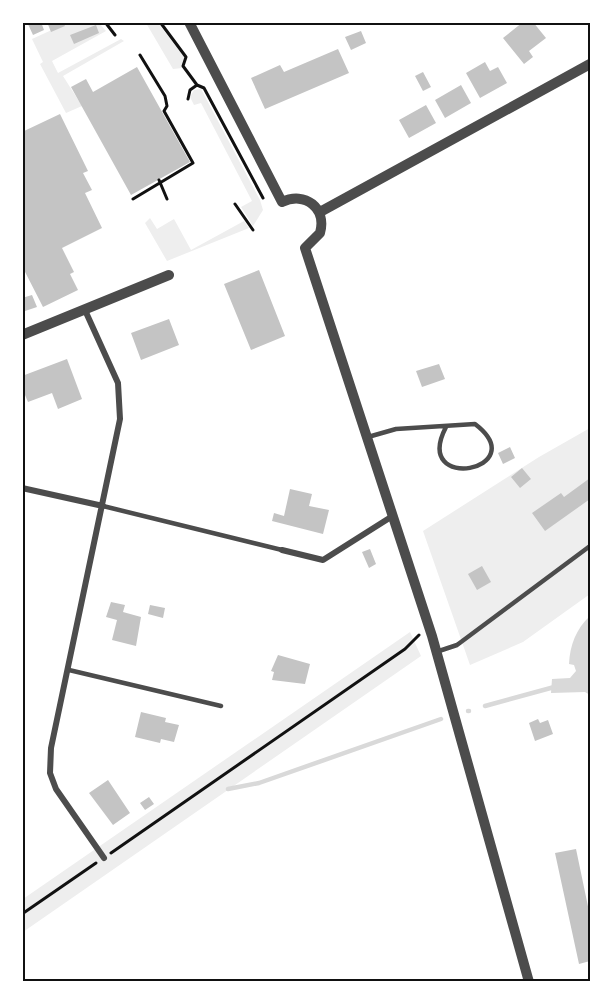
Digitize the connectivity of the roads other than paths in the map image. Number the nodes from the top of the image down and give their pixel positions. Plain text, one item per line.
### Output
1 (189, 22) edge
2 (591, 64) edge
3 (320, 212) junction
4 (169, 276) dead end
5 (84, 308) junction
6 (22, 335) edge
7 (446, 427) junction
8 (365, 438) junction
9 (22, 488) edge
10 (103, 506) junction
11 (391, 517) junction
12 (591, 546) edge
13 (282, 550) joint
14 (436, 652) junction
15 (69, 670) junction
16 (221, 706) dead end
17 (104, 858) road end
18 (529, 981) edge

1 - 3 street
2 - 3 street
3 - 8 street
4 - 5 street
5 - 6 street
5 - 10 street
7 - 7 lane
7 - 8 lane
8 - 11 street
9 - 10 street
10 - 13 lane
10 - 15 street
11 - 13 street
11 - 14 street
12 - 14 lane
14 - 18 street
15 - 16 lane
15 - 17 street

